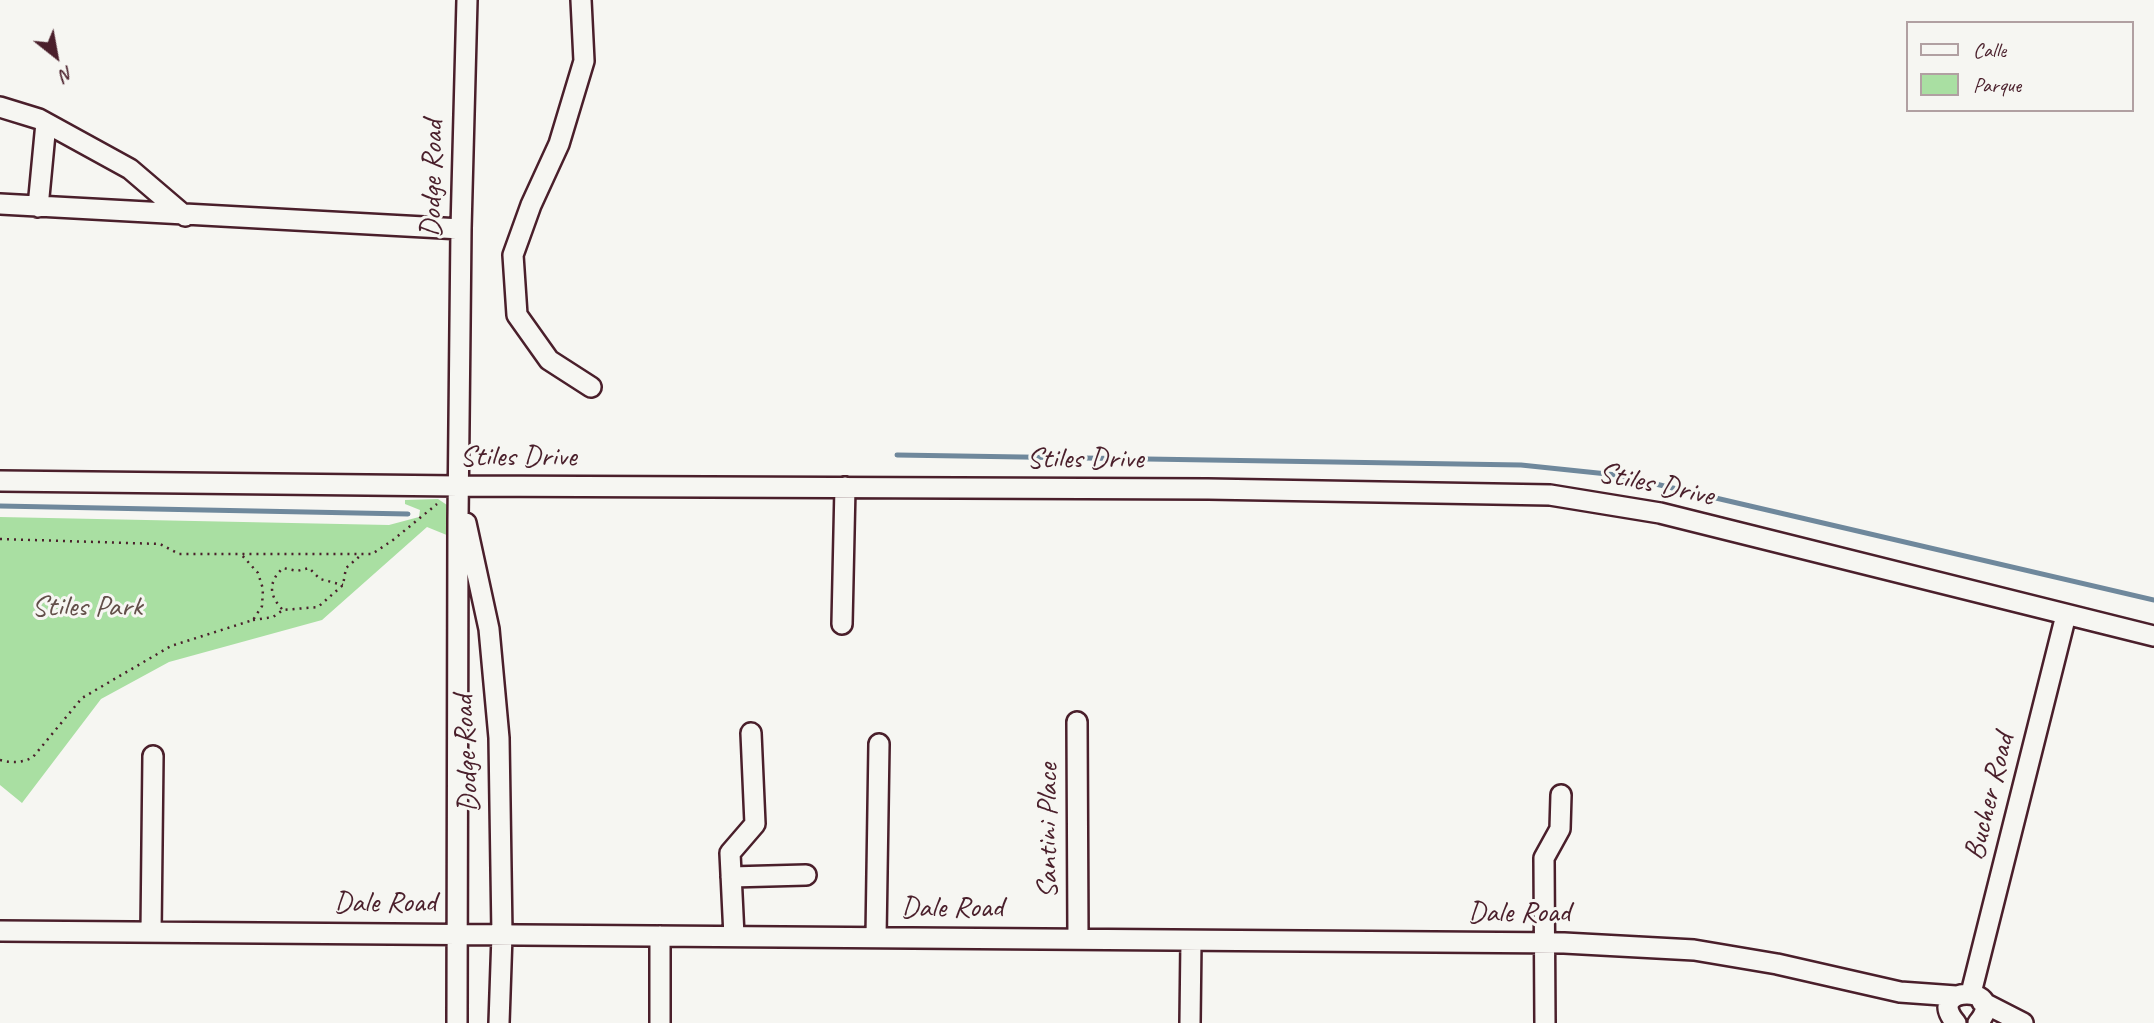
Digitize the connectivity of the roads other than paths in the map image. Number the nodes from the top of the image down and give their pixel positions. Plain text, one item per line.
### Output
1 (467, 0) edge
2 (582, 0) edge
3 (0, 107) edge
4 (46, 123) junction
5 (0, 204) edge
6 (37, 207) junction
7 (185, 216) junction
8 (461, 229) junction
9 (591, 387) dead end
10 (0, 481) edge
11 (458, 486) junction
12 (845, 487) junction
13 (2066, 615) junction
14 (842, 624) dead end
15 (2154, 636) edge
16 (1077, 723) dead end
17 (751, 733) dead end
18 (879, 744) dead end
19 (153, 756) dead end
20 (1561, 795) dead end
21 (806, 875) dead end
22 (731, 877) junction
23 (0, 931) edge
24 (151, 932) junction
25 (458, 933) junction
26 (502, 935) junction
27 (660, 936) junction
28 (734, 936) junction
29 (876, 937) junction
30 (1078, 939) junction
31 (1191, 941) junction
32 (1544, 943) junction
33 (1900, 992) junction
34 (1970, 997) junction
35 (1953, 1019) edge
36 (457, 1023) edge
37 (499, 1023) edge
38 (660, 1023) edge
39 (1190, 1023) edge
40 (1545, 1023) edge
41 (1979, 1023) edge
42 (2023, 1023) edge

1 - 8 street, Dodge Road
2 - 9 street
3 - 4 street
4 - 6 street
4 - 7 street
5 - 6 street
6 - 7 street
7 - 8 street
8 - 11 street, Dodge Road
10 - 11 street, Stiles Drive
11 - 12 street, Stiles Drive
11 - 25 street, Dodge Road
11 - 26 street, Dodge Road
12 - 13 street, Stiles Drive
12 - 14 street
13 - 15 street, Stiles Drive
13 - 34 street, Bucher Road
16 - 30 street, Santini Place
17 - 22 street
18 - 29 street
19 - 24 street
20 - 32 street
21 - 22 street
22 - 28 street
23 - 24 street, Dale Road
24 - 25 street, Dale Road
25 - 26 street, Dale Road
25 - 36 street, Dodge Road
26 - 27 street, Dale Road
26 - 37 street, Dodge Road
27 - 28 street, Dale Road
27 - 38 street
28 - 29 street, Dale Road
29 - 30 street, Dale Road
30 - 31 street, Dale Road
31 - 32 street, Dale Road
31 - 39 street
32 - 33 street, Dale Road
32 - 40 street
33 - 34 street, Dale Road
33 - 35 street, Dale Road
34 - 35 street
34 - 41 street
34 - 42 street, Dale Road

